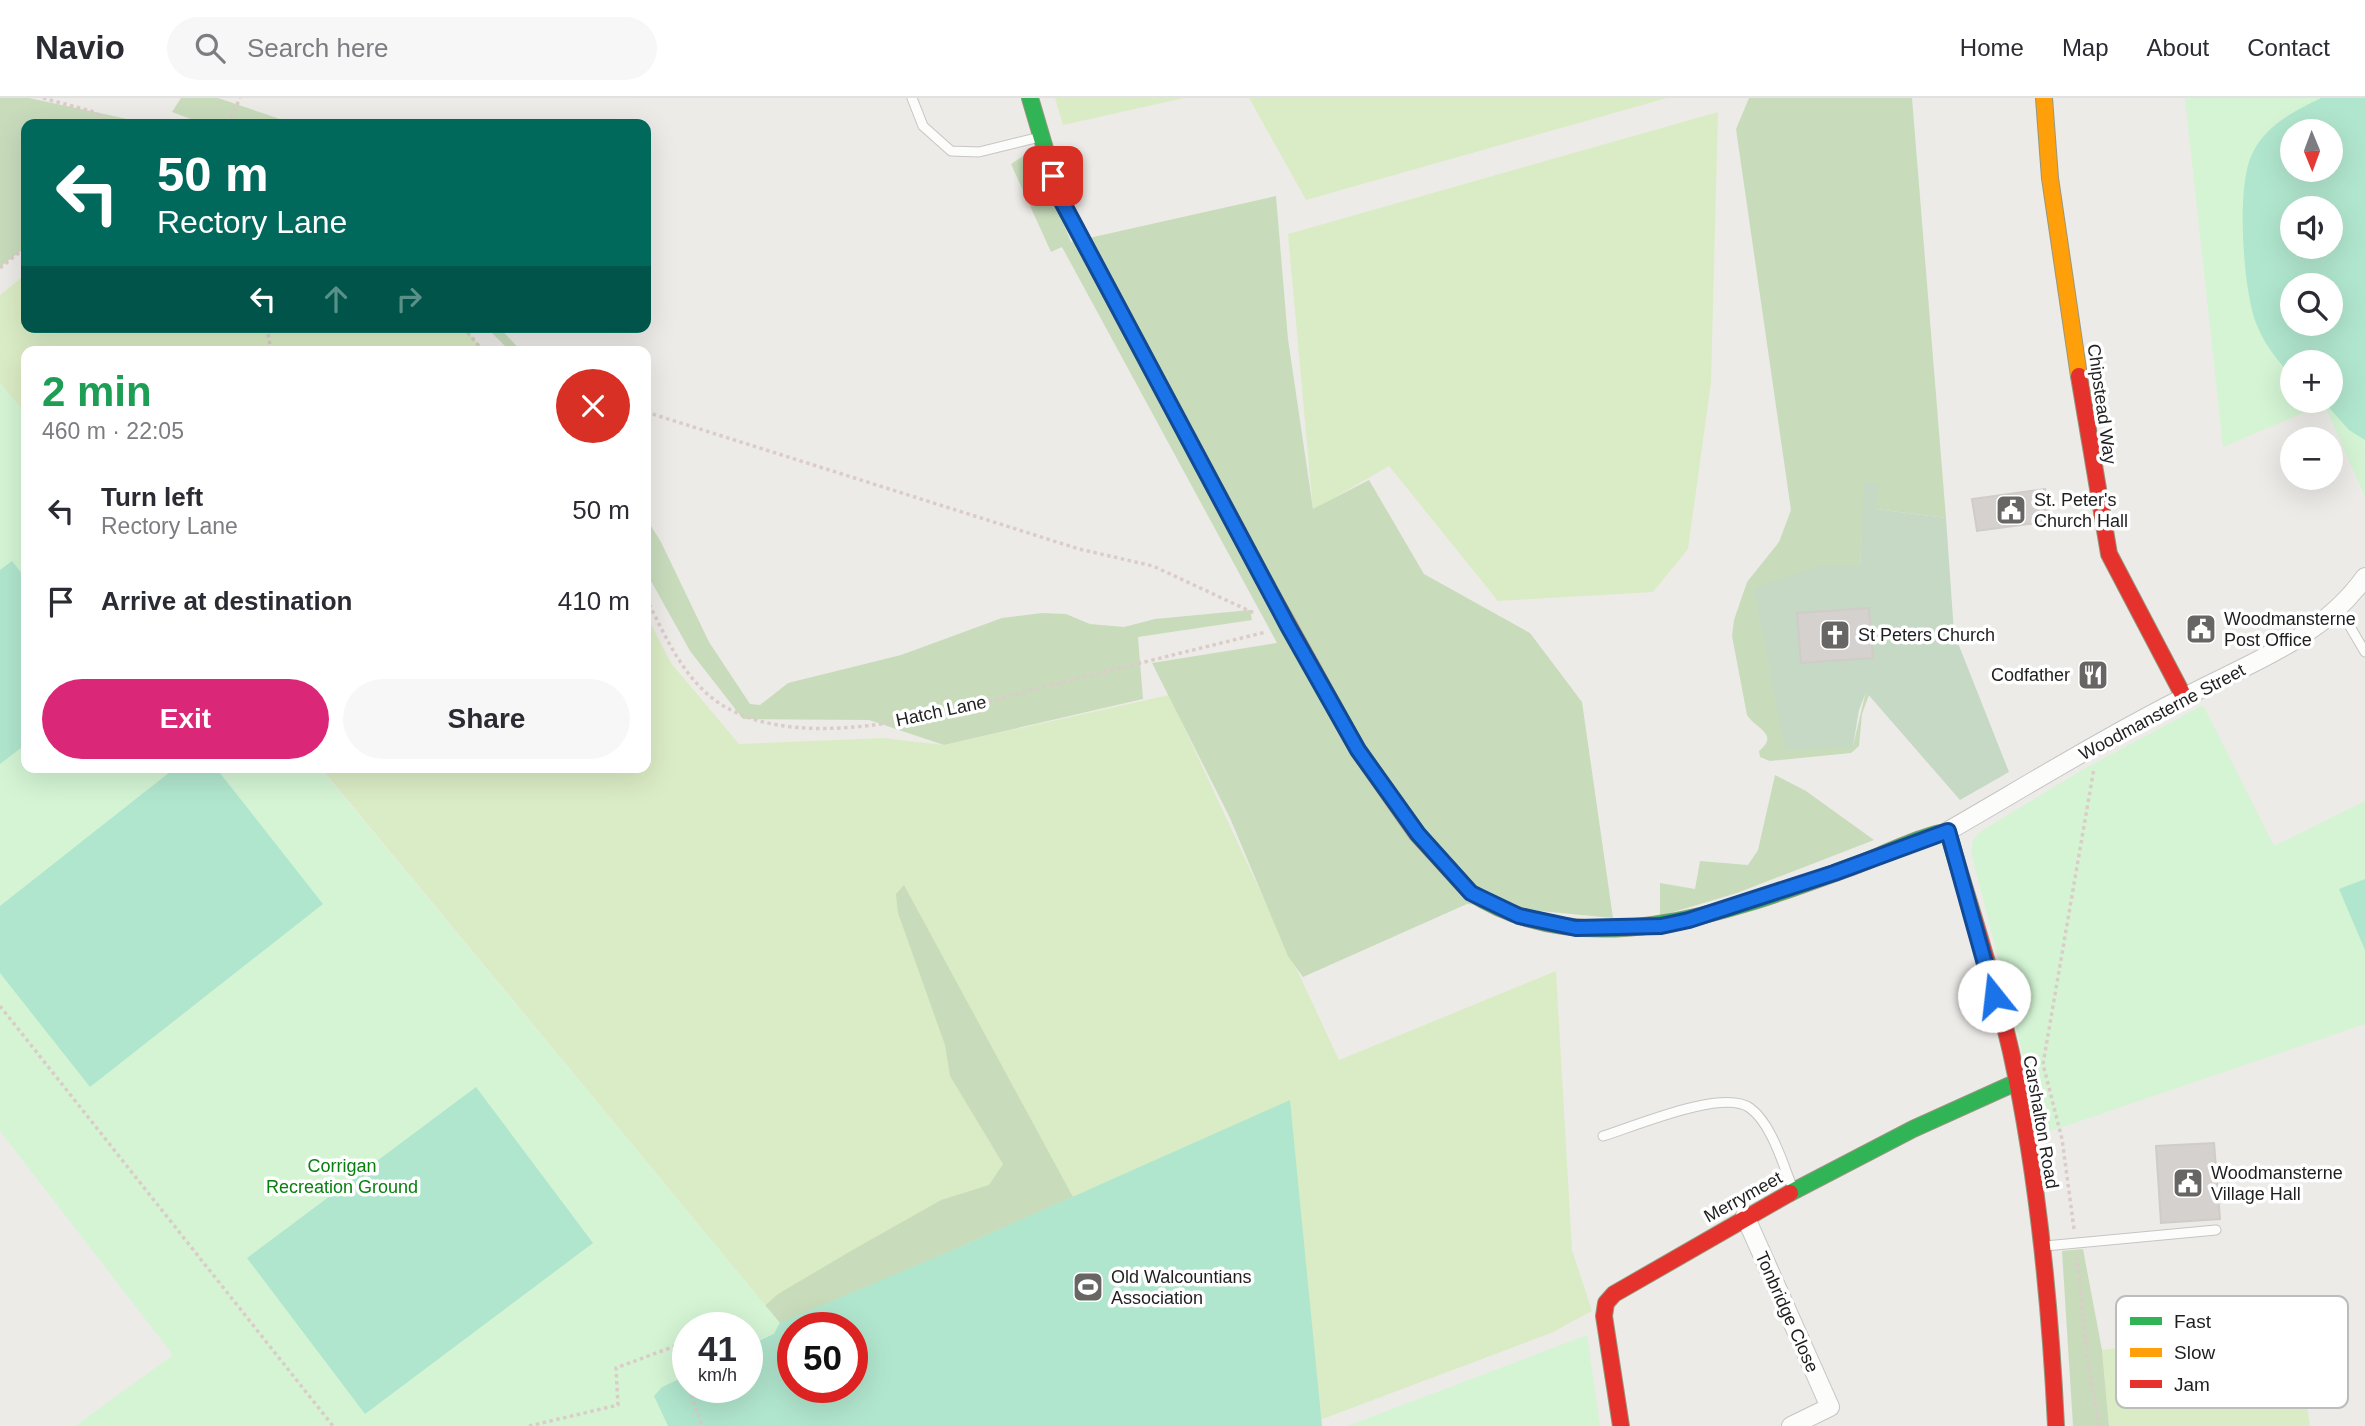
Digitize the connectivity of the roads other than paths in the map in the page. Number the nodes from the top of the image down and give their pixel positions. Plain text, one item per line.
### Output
1 (912, 98) edge
2 (1030, 98) edge
3 (2044, 98) edge
4 (1041, 136) junction
5 (2365, 577) edge
6 (2339, 608) junction
7 (2365, 652) edge
8 (2184, 697) junction
9 (1948, 831) junction
10 (2017, 1082) junction
11 (1602, 1136) dead end
12 (1794, 1191) junction
13 (1745, 1216) junction
14 (2216, 1230) dead end
15 (2043, 1247) junction
16 (1621, 1426) edge
17 (1791, 1426) edge
18 (2056, 1426) edge

1 - 4 lane
2 - 4 main road
3 - 8 main road, Chipstead Way
4 - 9 main road
5 - 6 street, Woodmansterne Street
6 - 7 lane
6 - 8 street, Woodmansterne Street
8 - 9 street, Woodmansterne Street
9 - 10 main road, Carshalton Road
10 - 12 main road, Merrymeet
10 - 15 main road, Carshalton Road
11 - 12 lane
12 - 13 main road, Merrymeet
13 - 16 main road, Merrymeet
13 - 17 street, Tonbridge Close
14 - 15 lane
15 - 18 main road, Carshalton Road

